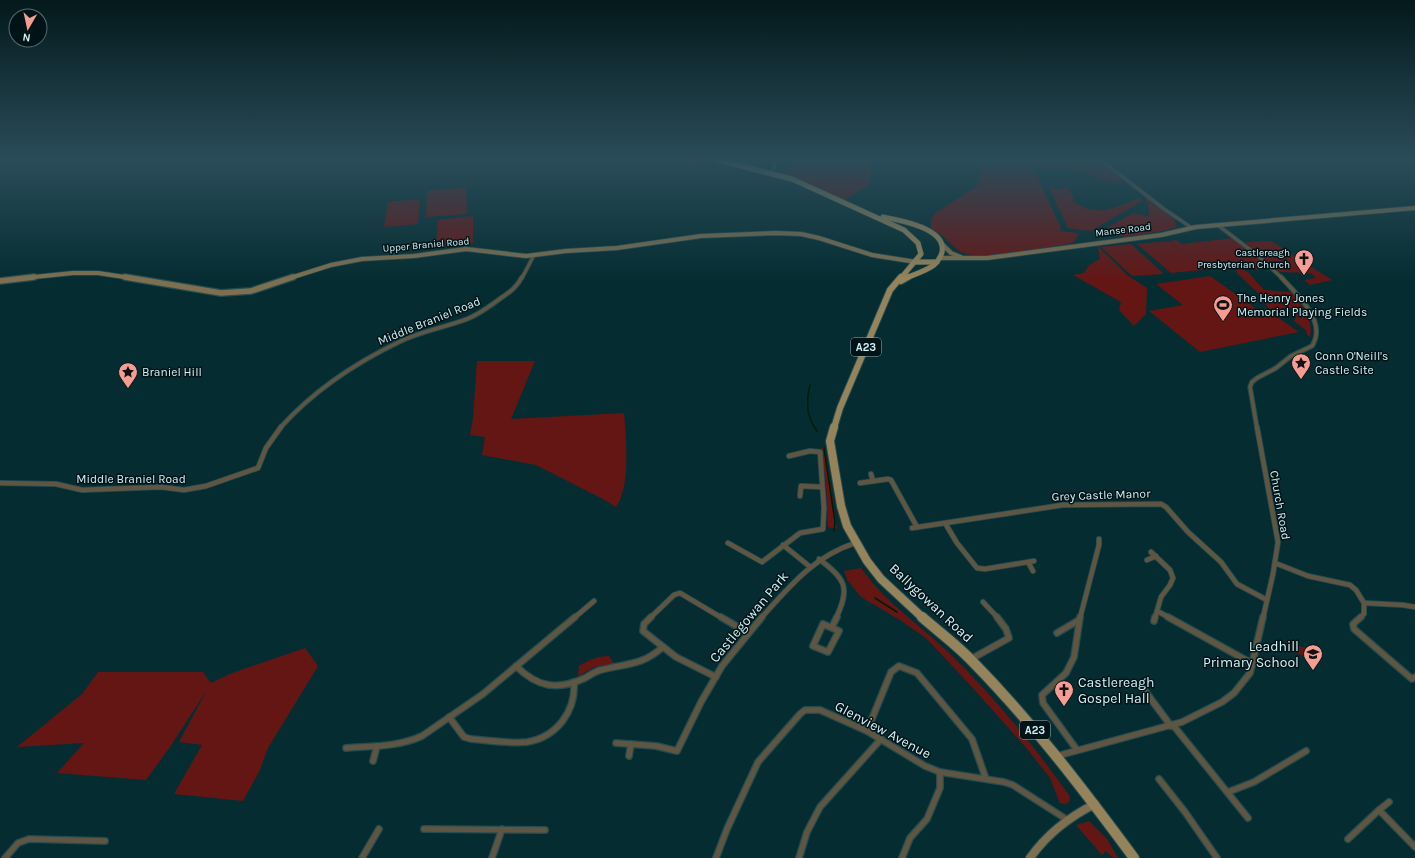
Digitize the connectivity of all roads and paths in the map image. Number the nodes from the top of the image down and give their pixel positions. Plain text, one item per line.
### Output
1 (838, 200) edge
2 (1152, 200) edge
3 (1415, 208) edge
4 (858, 209) junction
5 (1219, 226) junction
6 (920, 227) junction
7 (1192, 228) junction
8 (916, 238) junction
9 (942, 243) junction
10 (534, 255) junction
11 (977, 259) junction
12 (939, 260) junction
13 (917, 261) junction
14 (0, 281) edge
15 (895, 284) junction
16 (789, 456) dead end
17 (870, 474) dead end
18 (874, 481) junction
19 (0, 483) edge
20 (860, 483) dead end
21 (822, 487) junction
22 (800, 496) dead end
23 (945, 523) junction
24 (918, 527) junction
25 (912, 528) dead end
26 (1099, 539) dead end
27 (728, 543) dead end
28 (855, 543) junction
29 (783, 545) junction
30 (1151, 552) dead end
31 (1156, 556) junction
32 (819, 559) junction
33 (1147, 560) dead end
34 (1034, 561) dead end
35 (1028, 562) junction
36 (1275, 563) junction
37 (809, 566) junction
38 (1033, 571) dead end
39 (1267, 600) junction
40 (594, 601) dead end
41 (983, 602) dead end
42 (1364, 603) junction
43 (1415, 607) edge
44 (1157, 611) junction
45 (1079, 620) junction
46 (1154, 621) dead end
47 (832, 626) junction
48 (748, 633) junction
49 (1057, 633) dead end
50 (663, 647) junction
51 (971, 660) junction
52 (1253, 664) junction
53 (516, 666) junction
54 (716, 677) junction
55 (1414, 679) edge
56 (574, 682) junction
57 (1142, 687) dead end
58 (449, 718) junction
59 (1172, 725) junction
60 (866, 731) junction
61 (881, 739) junction
62 (616, 743) dead end
63 (631, 744) junction
64 (377, 746) junction
65 (346, 748) dead end
66 (1077, 750) junction
67 (1306, 751) dead end
68 (629, 756) dead end
69 (1057, 756) junction
70 (373, 761) dead end
71 (940, 772) junction
72 (986, 779) junction
73 (1159, 779) dead end
74 (1228, 792) junction
75 (1388, 802) dead end
76 (1094, 804) junction
77 (1380, 810) junction
78 (1248, 818) dead end
79 (1066, 820) junction
80 (380, 829) dead end
81 (424, 829) dead end
82 (502, 829) junction
83 (545, 830) dead end
84 (1348, 839) dead end
85 (105, 841) dead end
86 (1415, 847) edge
87 (5, 858) edge
88 (362, 858) edge
89 (492, 858) edge
90 (716, 858) edge
91 (799, 858) edge
92 (902, 858) edge
93 (1030, 858) edge
94 (1134, 858) edge
95 (1217, 858) edge

1 - 4 main road
2 - 7 street
3 - 5 street, Manse Road
4 - 6 main road
4 - 8 main road
5 - 7 street, Manse Road
5 - 36 street, Church Road
6 - 8 main road
6 - 9 main road
7 - 11 street, Manse Road
8 - 13 main road
9 - 11 street, Manse Road
9 - 12 main road
10 - 13 street, Upper Braniel Road
10 - 14 street, Upper Braniel Road
10 - 19 street, Middle Braniel Road
11 - 12 street, Manse Road
12 - 13 main road
12 - 15 main road
13 - 15 main road, Ballygowan Road / A23
15 - 28 main road, Ballygowan Road / A23
16 - 21 street
17 - 18 street
18 - 20 street
18 - 24 street
21 - 22 street
21 - 29 street
23 - 24 street, Grey Castle Manor
23 - 35 street
23 - 39 street, Grey Castle Manor
24 - 25 street, Grey Castle Manor
26 - 45 street
27 - 29 street
28 - 32 street, Castlegowan Park
28 - 51 main road, Ballygowan Road / A23
29 - 37 street
30 - 31 street
31 - 33 street
31 - 44 street
32 - 37 street, Castlegowan Park
32 - 47 street
34 - 35 street
35 - 38 street
36 - 39 street, Church Road
36 - 42 street
37 - 48 street, Castlegowan Park
39 - 52 street, Church Road
40 - 53 street
41 - 51 street
42 - 43 street
42 - 55 street
44 - 46 street
44 - 52 street
45 - 49 street
45 - 66 street
47 - 47 street
48 - 50 street
48 - 54 street, Castlegowan Park
50 - 54 street
50 - 56 street
51 - 69 main road, Ballygowan Road / A23
52 - 59 street, Church Road
53 - 56 street
53 - 58 street
54 - 63 street, Castlegowan Park
56 - 58 street
57 - 59 street
58 - 64 street
59 - 66 street, Church Road
59 - 74 street
60 - 61 street, Glenview Avenue
60 - 72 street
60 - 90 street, Glenview Avenue
61 - 71 street, Glenview Avenue
61 - 91 street
62 - 63 street, Castlegowan Park
63 - 68 street
64 - 65 street
64 - 70 street
66 - 69 street, Church Road
67 - 74 street
69 - 76 main road, Ballygowan Road / A23
71 - 72 street, Glenview Avenue
71 - 92 street
72 - 79 street, Glenview Avenue
73 - 95 street
74 - 78 street
75 - 77 street
76 - 79 street
76 - 94 main road, Ballygowan Road / A23
77 - 84 street
77 - 86 street
79 - 93 street
80 - 88 street
81 - 82 street
82 - 83 street
82 - 89 street
85 - 87 street

